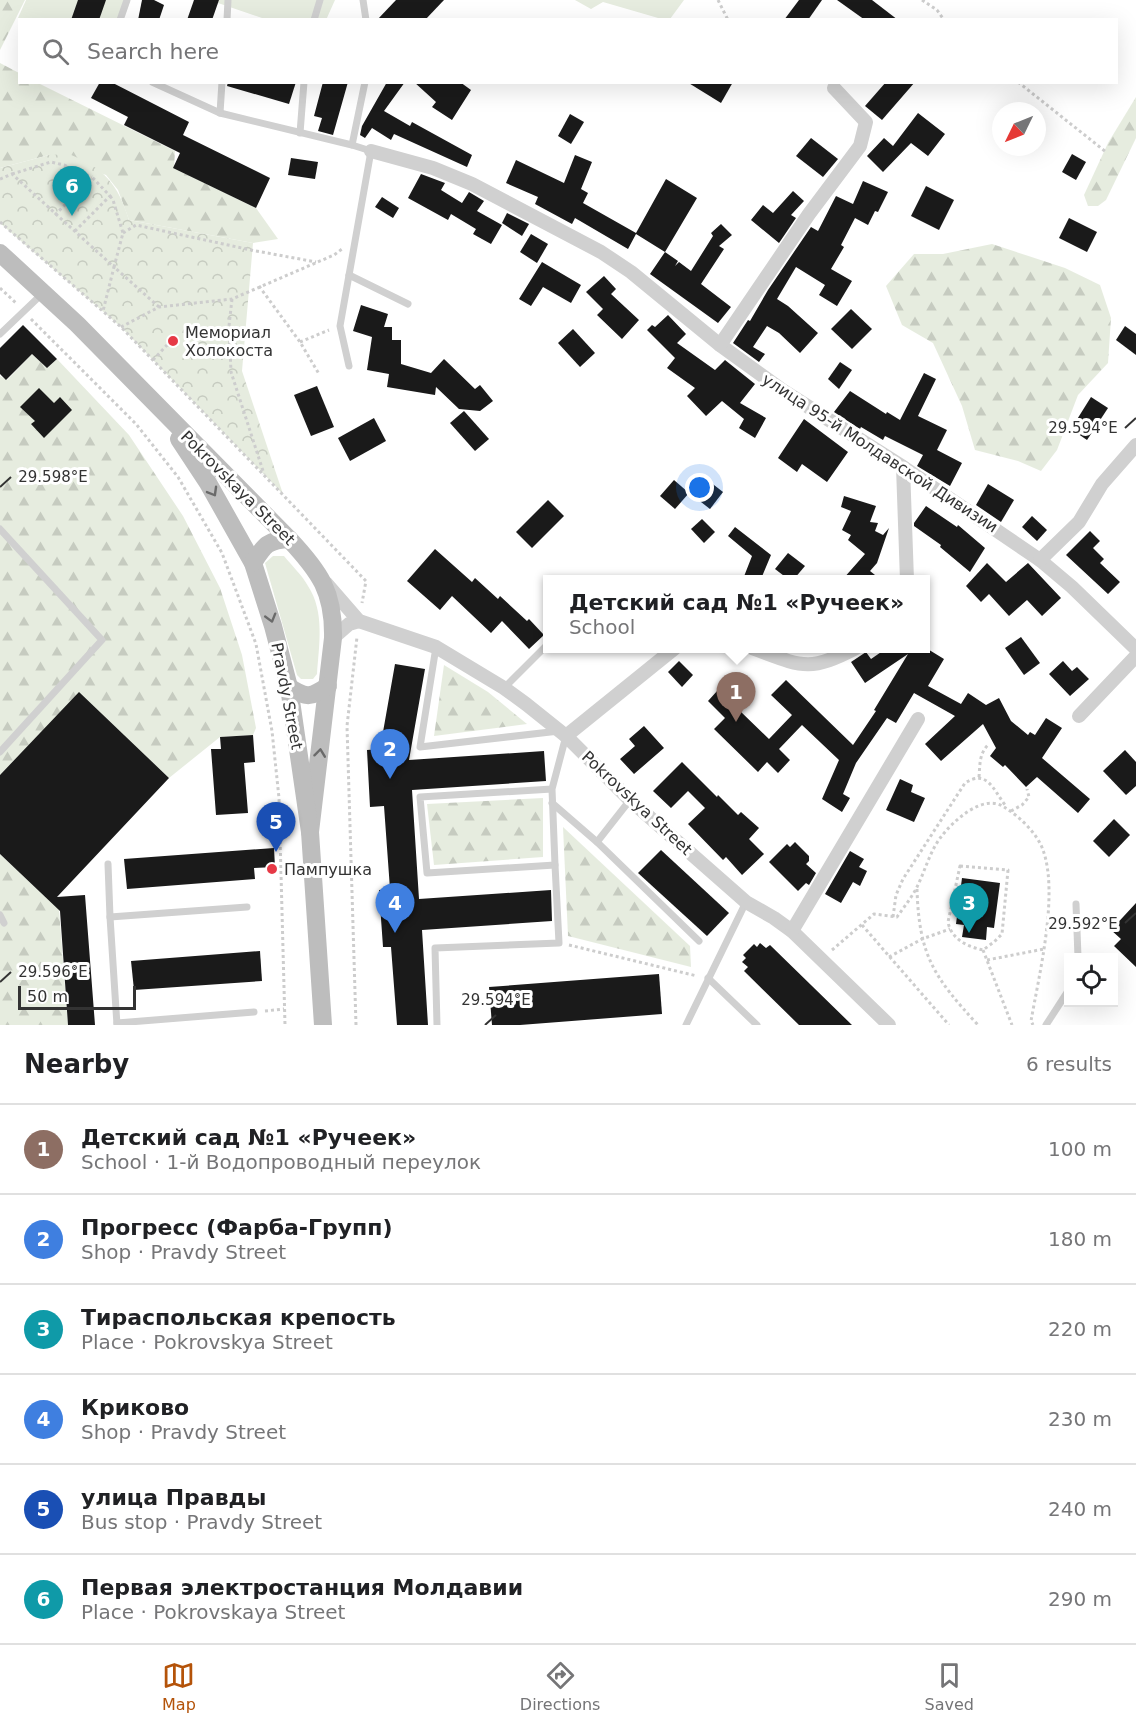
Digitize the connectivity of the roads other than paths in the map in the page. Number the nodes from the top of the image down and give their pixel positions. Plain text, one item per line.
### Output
1 (127, 0) edge
2 (228, 0) edge
3 (320, 0) edge
4 (363, 0) edge
5 (121, 18) edge
6 (227, 18) edge
7 (315, 18) edge
8 (366, 18) edge
9 (156, 84) edge
10 (222, 84) edge
11 (304, 84) edge
12 (365, 84) edge
13 (834, 88) dead end
14 (220, 113) junction
15 (300, 133) junction
16 (352, 145) junction
17 (371, 150) junction
18 (0, 253) edge
19 (349, 275) junction
20 (43, 293) junction
21 (408, 304) dead end
22 (0, 334) edge
23 (720, 345) junction
24 (349, 366) dead end
25 (159, 407) junction
26 (1136, 445) edge
27 (903, 467) junction
28 (0, 529) edge
29 (289, 539) junction
30 (1040, 560) junction
31 (253, 562) junction
32 (316, 570) junction
33 (907, 575) edge
34 (359, 621) junction
35 (333, 638) junction
36 (436, 647) junction
37 (543, 649) edge
38 (1136, 649) edge
39 (668, 653) edge
40 (765, 653) edge
41 (847, 653) edge
42 (1136, 656) edge
43 (328, 686) junction
44 (289, 687) junction
45 (504, 688) junction
46 (1079, 716) dead end
47 (918, 718) dead end
48 (563, 734) junction
49 (0, 752) edge
50 (552, 789) junction
51 (630, 800) junction
52 (552, 803) junction
53 (310, 831) junction
54 (597, 842) junction
55 (108, 864) dead end
56 (555, 865) junction
57 (746, 902) junction
58 (1076, 904) dead end
59 (246, 907) dead end
60 (0, 915) edge
61 (110, 917) junction
62 (4, 923) dead end
63 (792, 931) junction
64 (699, 941) dead end
65 (1078, 953) edge
66 (708, 978) junction
67 (1064, 997) edge
68 (254, 1012) road end
69 (117, 1024) edge
70 (323, 1025) edge
71 (437, 1025) edge
72 (686, 1025) edge
73 (757, 1025) edge
74 (889, 1025) edge
75 (1046, 1025) edge

1 - 5 lane
2 - 6 lane
3 - 7 lane
4 - 8 lane
9 - 14 lane
10 - 14 lane
11 - 15 lane
12 - 16 lane
13 - 23 street
14 - 15 lane
15 - 16 lane
16 - 17 lane
17 - 19 lane
17 - 23 street, улица 95-й Молдавской Дивизии
18 - 20 main road, Pokrovskaya Street
19 - 21 lane
19 - 24 lane
20 - 22 lane
20 - 25 main road, Pokrovskaya Street
23 - 27 street, улица 95-й Молдавской Дивизии
25 - 29 main road, Pokrovskaya Street
25 -> 31 main road, Pokrovskaya Street
26 - 30 street
27 - 30 street, улица 95-й Молдавской Дивизии
27 - 33 street
28 - 49 lane
29 - 31 main road
29 - 32 main road, Pokrovskaya Street
30 - 38 street, улица 95-й Молдавской Дивизии
31 -> 44 main road, Pravdy Street
32 - 34 street
32 - 35 main road, Pravdy Street
34 - 35 street
34 - 36 street, Pokrovskya Street
35 - 43 main road, Pravdy Street
36 - 45 street, Pokrovskya Street
36 - 48 lane
37 - 45 lane
39 - 48 street
40 - 41 street
42 - 46 street
43 - 44 main road
53 -> 43 main road, Pravdy Street
44 - 53 main road, Pravdy Street
45 - 48 street, Pokrovskya Street
47 - 63 street
48 - 50 lane
48 - 51 street, Pokrovskya Street
50 - 52 lane
50 - 56 lane
51 - 54 lane
51 - 57 street, Pokrovskya Street
52 - 54 lane
52 - 56 lane
53 - 70 main road, Pravdy Street
54 - 64 lane
55 - 61 lane
56 - 71 lane
57 - 63 street, Pokrovskya Street
57 - 66 lane
58 - 65 lane
59 - 61 lane
60 - 62 lane
61 - 69 lane
63 - 74 street, Pokrovskya Street
66 - 72 lane
66 - 73 lane
67 - 75 lane
68 - 69 lane

